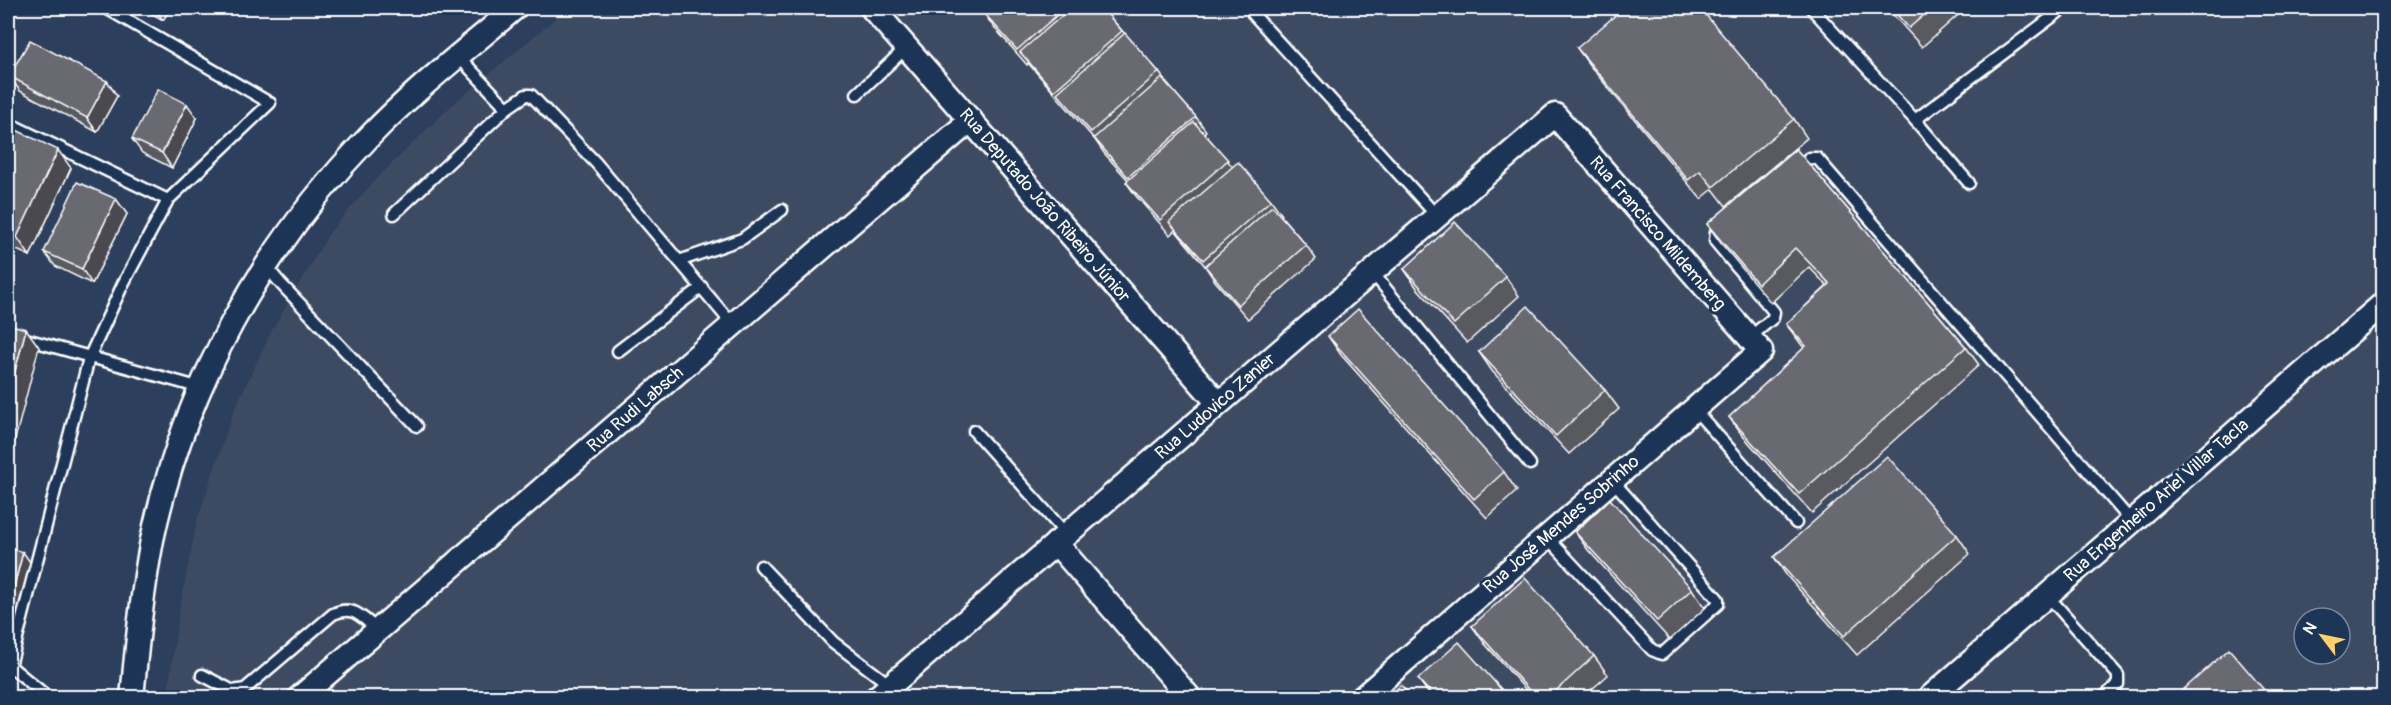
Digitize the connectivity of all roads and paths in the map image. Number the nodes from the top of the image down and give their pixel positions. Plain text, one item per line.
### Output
1 (106, 8) edge
2 (515, 8) edge
3 (872, 8) edge
4 (2064, 8) edge
5 (1814, 10) dead end
6 (1253, 14) dead end
7 (907, 48) junction
8 (458, 56) junction
9 (858, 94) dead end
10 (507, 108) junction
11 (1555, 115) joint
12 (971, 120) junction
13 (1915, 120) junction
14 (8, 123) edge
15 (1791, 172) edge
16 (1969, 183) dead end
17 (168, 200) junction
18 (782, 210) dead end
19 (394, 214) dead end
20 (1437, 216) junction
21 (1735, 217) edge
22 (679, 261) junction
23 (266, 265) junction
24 (1372, 272) junction
25 (702, 287) junction
26 (2384, 303) edge
27 (733, 325) junction
28 (8, 334) edge
29 (1755, 345) junction
30 (618, 351) dead end
31 (89, 358) junction
32 (201, 388) junction
33 (1218, 403) junction
34 (1694, 409) junction
35 (417, 426) dead end
36 (974, 431) dead end
37 (1530, 464) dead end
38 (1612, 480) junction
39 (2132, 522) junction
40 (1796, 523) dead end
41 (1547, 537) junction
42 (1061, 538) junction
43 (761, 566) dead end
44 (2047, 595) junction
45 (378, 630) junction
46 (9, 666) edge
47 (202, 675) dead end
48 (883, 691) edge
49 (49, 698) edge
50 (132, 698) edge
51 (299, 698) edge
52 (1190, 698) edge
53 (1362, 698) edge
54 (1929, 698) edge
55 (2103, 698) edge

1 - 17 lane
2 - 8 street
3 - 7 street, Rua Deputado João Ribeiro Júnior
4 - 13 lane
5 - 13 lane
6 - 20 lane
7 - 9 lane
7 - 12 street, Rua Deputado João Ribeiro Júnior
8 - 10 lane
8 - 23 street
10 - 19 lane
10 - 22 lane
11 - 20 street, Rua Ludovico Zanier
11 - 29 street, Rua Francisco Mildemberg
12 - 27 street, Rua Rudi Labsch
12 - 33 street, Rua Deputado João Ribeiro Júnior
13 - 16 lane
14 - 17 lane
15 - 39 lane
17 - 31 lane
18 - 22 lane
20 - 24 street, Rua Ludovico Zanier
21 - 29 lane
22 - 25 lane
23 - 32 street
23 - 35 lane
24 - 33 street, Rua Ludovico Zanier
24 - 37 lane
25 - 27 lane
25 - 30 lane
26 - 39 street, Rua Engenheiro Ariel Villar Tacla
27 - 45 street, Rua Rudi Labsch
28 - 31 lane
29 - 34 street, Rua José Mendes Sobrinho
31 - 32 lane
31 - 46 lane
32 - 50 street
33 - 42 street, Rua Ludovico Zanier
34 - 38 street, Rua José Mendes Sobrinho
34 - 40 lane
36 - 42 lane
38 - 41 street, Rua José Mendes Sobrinho
38 - 41 lane
39 - 44 street, Rua Engenheiro Ariel Villar Tacla
41 - 53 street, Rua José Mendes Sobrinho
42 - 48 street, Rua Ludovico Zanier
42 - 52 street
43 - 48 lane
44 - 54 street, Rua Engenheiro Ariel Villar Tacla
44 - 55 lane
45 - 47 lane
45 - 51 street, Rua Rudi Labsch
46 - 49 lane

